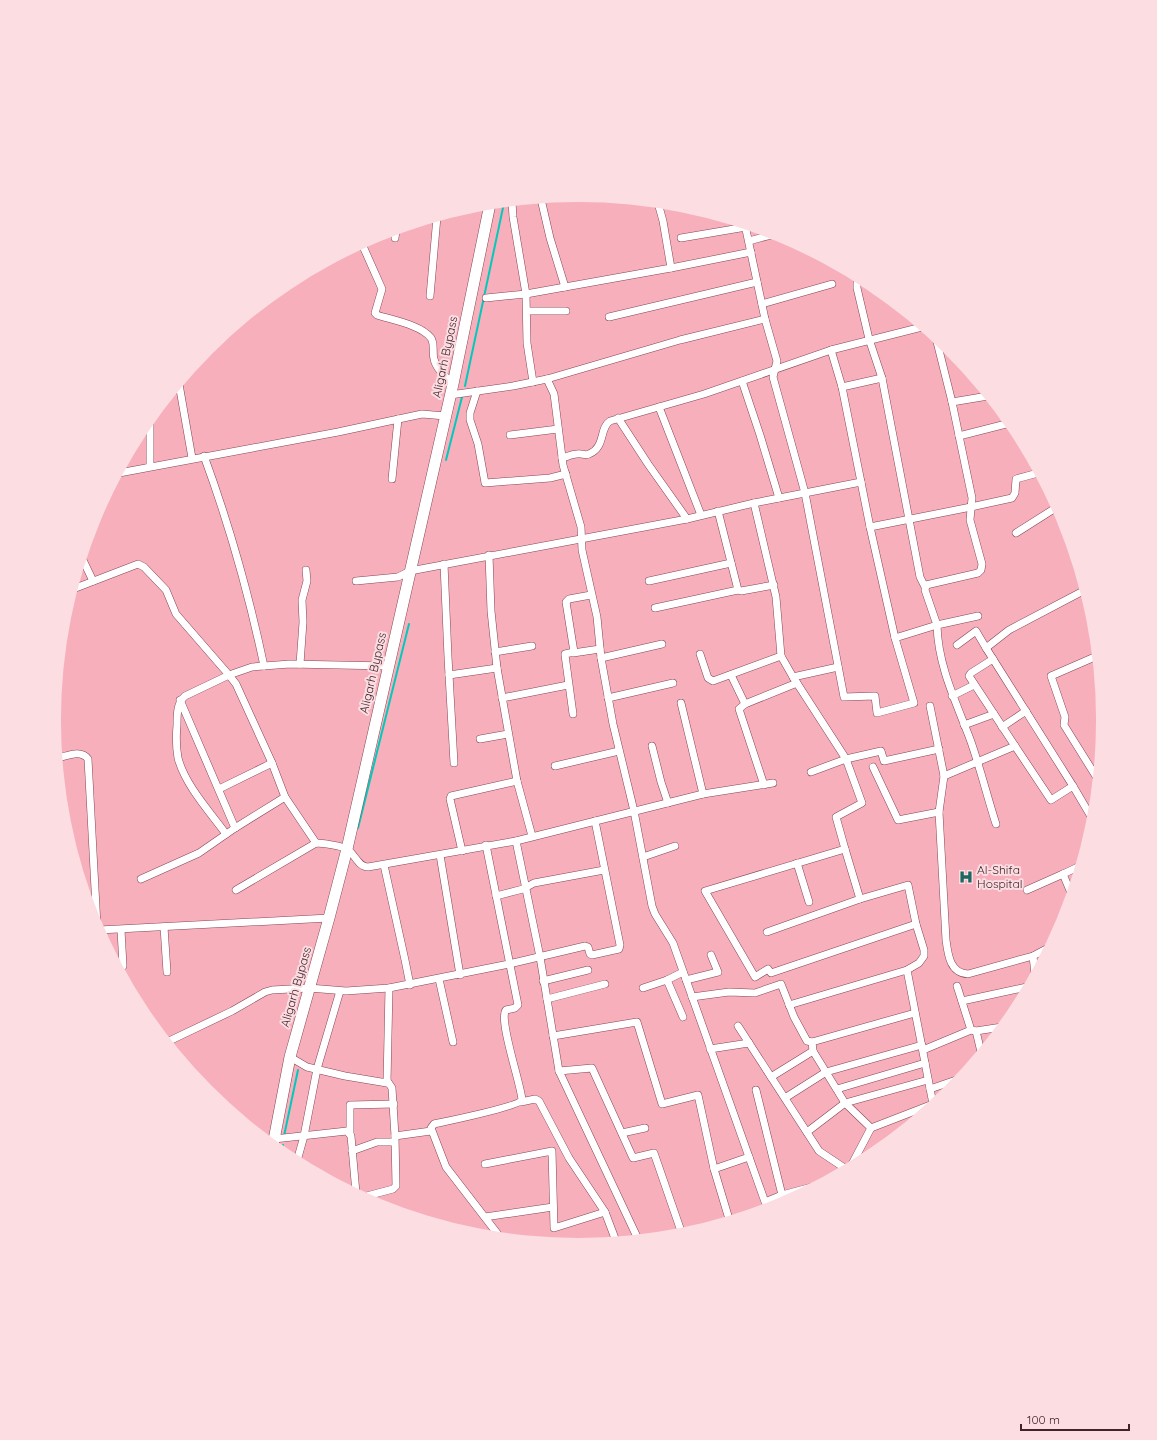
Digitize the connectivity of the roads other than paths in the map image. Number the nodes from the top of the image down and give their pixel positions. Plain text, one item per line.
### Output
1 (542, 204) edge
2 (512, 207) edge
3 (660, 209) edge
4 (489, 210) edge
5 (437, 223) edge
6 (737, 228) edge
7 (746, 230) edge
8 (764, 237) edge
9 (681, 238) dead end
10 (749, 241) junction
11 (364, 249) edge
12 (751, 252) junction
13 (671, 268) junction
14 (757, 282) junction
15 (832, 284) dead end
16 (857, 284) edge
17 (565, 287) junction
18 (526, 294) junction
19 (430, 296) dead end
20 (486, 298) dead end
21 (762, 304) junction
22 (527, 311) junction
23 (566, 311) dead end
24 (609, 317) dead end
25 (765, 318) junction
26 (917, 328) edge
27 (870, 339) junction
28 (939, 349) edge
29 (831, 350) junction
30 (776, 369) junction
31 (882, 378) junction
32 (547, 379) junction
33 (742, 381) junction
34 (533, 382) junction
35 (842, 387) junction
36 (451, 389) junction
37 (180, 390) edge
38 (477, 391) junction
39 (982, 397) edge
40 (952, 402) junction
41 (659, 407) junction
42 (445, 416) junction
43 (618, 418) junction
44 (398, 419) junction
45 (1004, 425) edge
46 (150, 429) edge
47 (558, 429) junction
48 (510, 435) dead end
49 (959, 436) junction
50 (204, 456) junction
51 (192, 458) junction
52 (562, 458) junction
53 (150, 466) junction
54 (124, 472) edge
55 (566, 474) junction
56 (1034, 474) edge
57 (392, 479) dead end
58 (861, 482) junction
59 (805, 493) junction
60 (779, 498) junction
61 (754, 503) junction
62 (971, 507) junction
63 (1052, 510) edge
64 (718, 511) junction
65 (701, 515) junction
66 (687, 519) junction
67 (910, 520) junction
68 (870, 527) junction
69 (1016, 533) dead end
70 (582, 539) junction
71 (489, 555) junction
72 (731, 563) junction
73 (85, 564) edge
74 (444, 564) junction
75 (306, 570) dead end
76 (410, 571) junction
77 (93, 581) junction
78 (356, 581) dead end
79 (649, 581) dead end
80 (774, 585) junction
81 (79, 587) edge
82 (925, 587) junction
83 (738, 590) junction
84 (1080, 593) edge
85 (591, 595) junction
86 (655, 608) dead end
87 (978, 616) dead end
88 (937, 625) junction
89 (895, 638) junction
90 (662, 644) dead end
91 (957, 645) dead end
92 (532, 646) dead end
93 (986, 648) junction
94 (600, 649) junction
95 (495, 652) junction
96 (573, 653) junction
97 (700, 654) dead end
98 (781, 656) junction
99 (601, 658) junction
100 (1093, 658) edge
101 (993, 659) junction
102 (300, 664) junction
103 (264, 666) junction
104 (388, 666) junction
105 (838, 667) junction
106 (498, 668) junction
107 (731, 674) junction
108 (229, 675) junction
109 (449, 675) junction
110 (795, 680) junction
111 (674, 683) dead end
112 (568, 685) junction
113 (974, 685) junction
114 (952, 696) junction
115 (502, 698) junction
116 (608, 698) junction
117 (180, 700) junction
118 (681, 703) dead end
119 (745, 704) junction
120 (930, 706) dead end
121 (1026, 711) junction
122 (573, 714) dead end
123 (994, 714) junction
124 (964, 725) junction
125 (1002, 727) junction
126 (508, 734) junction
127 (480, 739) dead end
128 (652, 746) dead end
129 (1015, 746) junction
130 (939, 748) junction
131 (620, 752) junction
132 (62, 757) edge
133 (846, 759) junction
134 (977, 762) junction
135 (272, 763) junction
136 (454, 764) dead end
137 (555, 766) dead end
138 (873, 767) dead end
139 (811, 772) dead end
140 (1093, 772) edge
141 (944, 776) junction
142 (517, 781) junction
143 (773, 783) dead end
144 (764, 785) junction
145 (1073, 786) junction
146 (219, 789) junction
147 (703, 794) junction
148 (285, 797) junction
149 (668, 803) junction
150 (634, 811) junction
151 (1088, 811) edge
152 (939, 812) junction
153 (595, 820) junction
154 (996, 824) dead end
155 (235, 828) junction
156 (226, 834) junction
157 (532, 836) junction
158 (516, 840) junction
159 (316, 843) junction
160 (486, 845) junction
161 (675, 846) dead end
162 (347, 849) junction
163 (845, 849) junction
164 (462, 850) junction
165 (440, 855) junction
166 (643, 857) junction
167 (797, 863) junction
168 (384, 865) junction
169 (1074, 869) edge
170 (604, 870) junction
171 (1063, 874) junction
172 (141, 879) dead end
173 (1069, 887) edge
174 (526, 888) junction
175 (236, 890) dead end
176 (1027, 890) dead end
177 (496, 896) junction
178 (860, 899) junction
179 (809, 902) dead end
180 (96, 907) edge
181 (329, 918) junction
182 (916, 924) junction
183 (164, 927) junction
184 (105, 930) edge
185 (122, 930) junction
186 (767, 932) dead end
187 (1042, 951) edge
188 (711, 955) dead end
189 (1033, 956) junction
190 (540, 957) junction
191 (509, 964) junction
192 (123, 966) dead end
193 (1034, 967) edge
194 (588, 970) dead end
195 (907, 970) junction
196 (166, 972) dead end
197 (683, 972) junction
198 (460, 975) junction
199 (439, 979) junction
200 (667, 980) junction
201 (686, 980) junction
202 (543, 981) junction
203 (604, 984) dead end
204 (410, 985) junction
205 (958, 986) dead end
206 (309, 988) junction
207 (389, 988) junction
208 (642, 988) dead end
209 (1021, 988) edge
210 (340, 991) junction
211 (692, 997) junction
212 (546, 999) junction
213 (962, 1001) junction
214 (789, 1005) junction
215 (915, 1013) junction
216 (683, 1017) dead end
217 (738, 1026) dead end
218 (995, 1027) edge
219 (973, 1031) junction
220 (553, 1036) junction
221 (172, 1040) edge
222 (453, 1042) dead end
223 (812, 1042) junction
224 (749, 1043) junction
225 (980, 1047) edge
226 (922, 1048) junction
227 (710, 1049) junction
228 (813, 1051) junction
229 (290, 1058) junction
230 (925, 1063) junction
231 (318, 1069) junction
232 (559, 1071) junction
233 (826, 1072) junction
234 (771, 1077) junction
235 (928, 1080) junction
236 (388, 1082) junction
237 (946, 1084) edge
238 (837, 1089) junction
239 (930, 1089) junction
240 (756, 1090) dead end
241 (785, 1098) junction
242 (932, 1098) edge
243 (521, 1102) junction
244 (845, 1103) junction
245 (394, 1104) junction
246 (920, 1109) edge
247 (645, 1128) dead end
248 (870, 1128) junction
249 (431, 1131) junction
250 (807, 1132) junction
251 (622, 1133) junction
252 (350, 1134) junction
253 (304, 1136) junction
254 (275, 1139) edge
255 (395, 1139) junction
256 (278, 1141) edge
257 (352, 1151) junction
258 (299, 1155) edge
259 (856, 1156) edge
260 (749, 1157) junction
261 (485, 1164) dead end
262 (841, 1166) edge
263 (714, 1169) junction
264 (355, 1187) edge
265 (372, 1194) edge
266 (785, 1194) edge
267 (782, 1195) junction
268 (553, 1207) junction
269 (605, 1212) junction
270 (728, 1215) edge
271 (485, 1217) junction
272 (680, 1228) edge
273 (495, 1231) edge
274 (636, 1234) edge
275 (614, 1236) edge

1 - 17 street
2 - 18 street
3 - 13 street
4 - 36 highway, Aligarh Bypass
5 - 19 street
6 - 9 street
7 - 10 street
8 - 10 street
10 - 12 street
11 - 36 street
12 - 13 street
12 - 14 street
13 - 17 street
14 - 21 street
14 - 24 street
15 - 21 street
16 - 27 street
17 - 18 street
18 - 20 street
18 - 22 street
21 - 25 street
22 - 23 street
22 - 34 street
25 - 30 street
25 - 32 street
26 - 27 street
27 - 29 street
27 - 31 street
28 - 40 street
29 - 30 street
29 - 35 street
30 - 33 street
30 - 59 street
31 - 35 street
31 - 67 street
32 - 34 street
32 - 47 street
33 - 41 street
33 - 60 street
34 - 38 street
35 - 58 street
36 - 38 street
36 - 42 highway, Aligarh Bypass
37 - 51 street
38 - 55 street
39 - 40 street
40 - 49 street
41 - 43 street
41 - 65 street
42 - 44 street
42 - 76 highway, Aligarh Bypass
43 - 52 street
43 - 66 street
44 - 50 street
44 - 57 street
45 - 49 street
46 - 53 street
47 - 48 street
47 - 52 street
49 - 62 street
50 - 51 street
50 - 103 street
51 - 53 street
52 - 55 street
53 - 54 street
55 - 70 street
56 - 62 street
58 - 59 street
58 - 68 street
59 - 60 street
59 - 105 street
60 - 61 street
61 - 64 street
61 - 80 street
62 - 67 street
62 - 82 street
63 - 69 street
64 - 65 street
64 - 72 street
65 - 66 street
66 - 70 street
67 - 68 street
67 - 82 street
68 - 89 street
70 - 71 street
70 - 85 street
71 - 74 street
71 - 95 street
72 - 79 street
72 - 83 street
73 - 77 street
74 - 76 street
74 - 109 street
75 - 102 street
76 - 78 street
76 - 104 highway, Aligarh Bypass
77 - 81 street
77 - 108 street
80 - 83 street
80 - 98 street
82 - 88 street
83 - 86 street
84 - 93 street
85 - 94 street
85 - 96 street
87 - 88 street
88 - 89 street
88 - 114 street
89 - 105 street
90 - 99 street
91 - 93 street
92 - 95 street
93 - 101 street
94 - 96 street
94 - 99 street
95 - 106 street
96 - 112 street
97 - 107 street
98 - 107 street
98 - 110 street
99 - 116 street
100 - 140 street
101 - 113 street
101 - 121 street
102 - 103 street
102 - 104 street
103 - 108 street
104 - 162 highway, Aligarh Bypass
105 - 110 street
106 - 109 street
106 - 115 street
107 - 119 street
108 - 117 street
108 - 135 street
109 - 136 street
110 - 119 street
110 - 133 street
111 - 116 street
112 - 115 street
112 - 122 street
113 - 114 street
113 - 123 street
114 - 124 street
115 - 126 street
116 - 131 street
117 - 146 street
117 - 156 street
118 - 147 street
119 - 144 street
120 - 130 street
121 - 125 street
121 - 145 street
123 - 124 street
123 - 125 street
124 - 134 street
125 - 129 street
126 - 127 street
126 - 142 street
128 - 149 street
129 - 134 street
129 - 145 street
130 - 133 street
130 - 141 street
131 - 137 street
131 - 150 street
132 - 180 street
133 - 139 street
133 - 163 street
134 - 141 street
134 - 154 street
135 - 146 street
135 - 148 street
138 - 152 street
141 - 152 street
142 - 157 street
142 - 164 street
143 - 144 street
144 - 147 street
145 - 151 street
146 - 155 street
147 - 149 street
148 - 155 street
148 - 159 street
149 - 150 street
150 - 153 street
150 - 166 street
152 - 189 street
153 - 157 street
153 - 170 street
155 - 156 street
156 - 172 street
157 - 158 street
158 - 160 street
158 - 174 street
159 - 162 street
159 - 175 street
160 - 164 street
160 - 177 street
161 - 166 street
162 - 168 street
162 - 181 highway, Aligarh Bypass
163 - 167 street
163 - 178 street
164 - 165 street
165 - 168 street
165 - 198 street
166 - 197 street
167 - 179 street
167 - 182 street
168 - 204 street
169 - 171 street
170 - 174 street
170 - 190 street
171 - 173 street
171 - 176 street
174 - 177 street
174 - 190 street
177 - 191 street
178 - 182 street
178 - 186 street
181 - 183 street
181 - 206 highway, Aligarh Bypass
182 - 195 street
183 - 185 street
183 - 196 street
184 - 185 street
185 - 192 street
187 - 189 street
188 - 201 street
189 - 193 street
190 - 191 street
190 - 202 street
191 - 198 street
191 - 243 street
194 - 202 street
195 - 214 street
195 - 215 street
197 - 200 street
197 - 201 street
198 - 199 street
199 - 204 street
199 - 222 street
200 - 208 street
200 - 216 street
201 - 211 street
202 - 212 street
203 - 212 street
204 - 207 street
205 - 213 street
206 - 210 street
206 - 221 street
206 - 229 highway, Aligarh Bypass
207 - 210 street
207 - 236 street
209 - 213 street
210 - 231 street
211 - 214 street
211 - 227 street
212 - 220 street
213 - 219 street
214 - 223 street
215 - 223 street
215 - 226 street
217 - 224 street
218 - 219 street
219 - 225 street
219 - 226 street
220 - 232 street
220 - 263 street
223 - 228 street
224 - 227 street
224 - 234 street
226 - 230 street
226 - 233 street
227 - 260 street
228 - 233 street
228 - 234 street
229 - 231 street
229 - 254 highway, Aligarh Bypass
230 - 235 street
230 - 238 street
231 - 236 street
231 - 253 street
232 - 251 street
232 - 274 street
233 - 238 street
233 - 241 street
234 - 241 street
235 - 239 street
235 - 244 street
236 - 245 street
237 - 239 street
238 - 244 street
239 - 242 street
240 - 267 street
241 - 250 street
243 - 249 street
243 - 269 street
244 - 248 street
244 - 250 street
245 - 252 street
245 - 255 street
246 - 248 street
247 - 251 street
248 - 259 street
249 - 255 street
249 - 271 street
250 - 262 street
251 - 272 street
252 - 253 street
252 - 257 street
253 - 256 street
253 - 258 street
255 - 257 street
255 - 265 street
257 - 264 street
260 - 263 street
260 - 267 street
261 - 268 street
263 - 270 street
266 - 267 street
268 - 269 street
268 - 271 street
269 - 275 street
271 - 273 street

